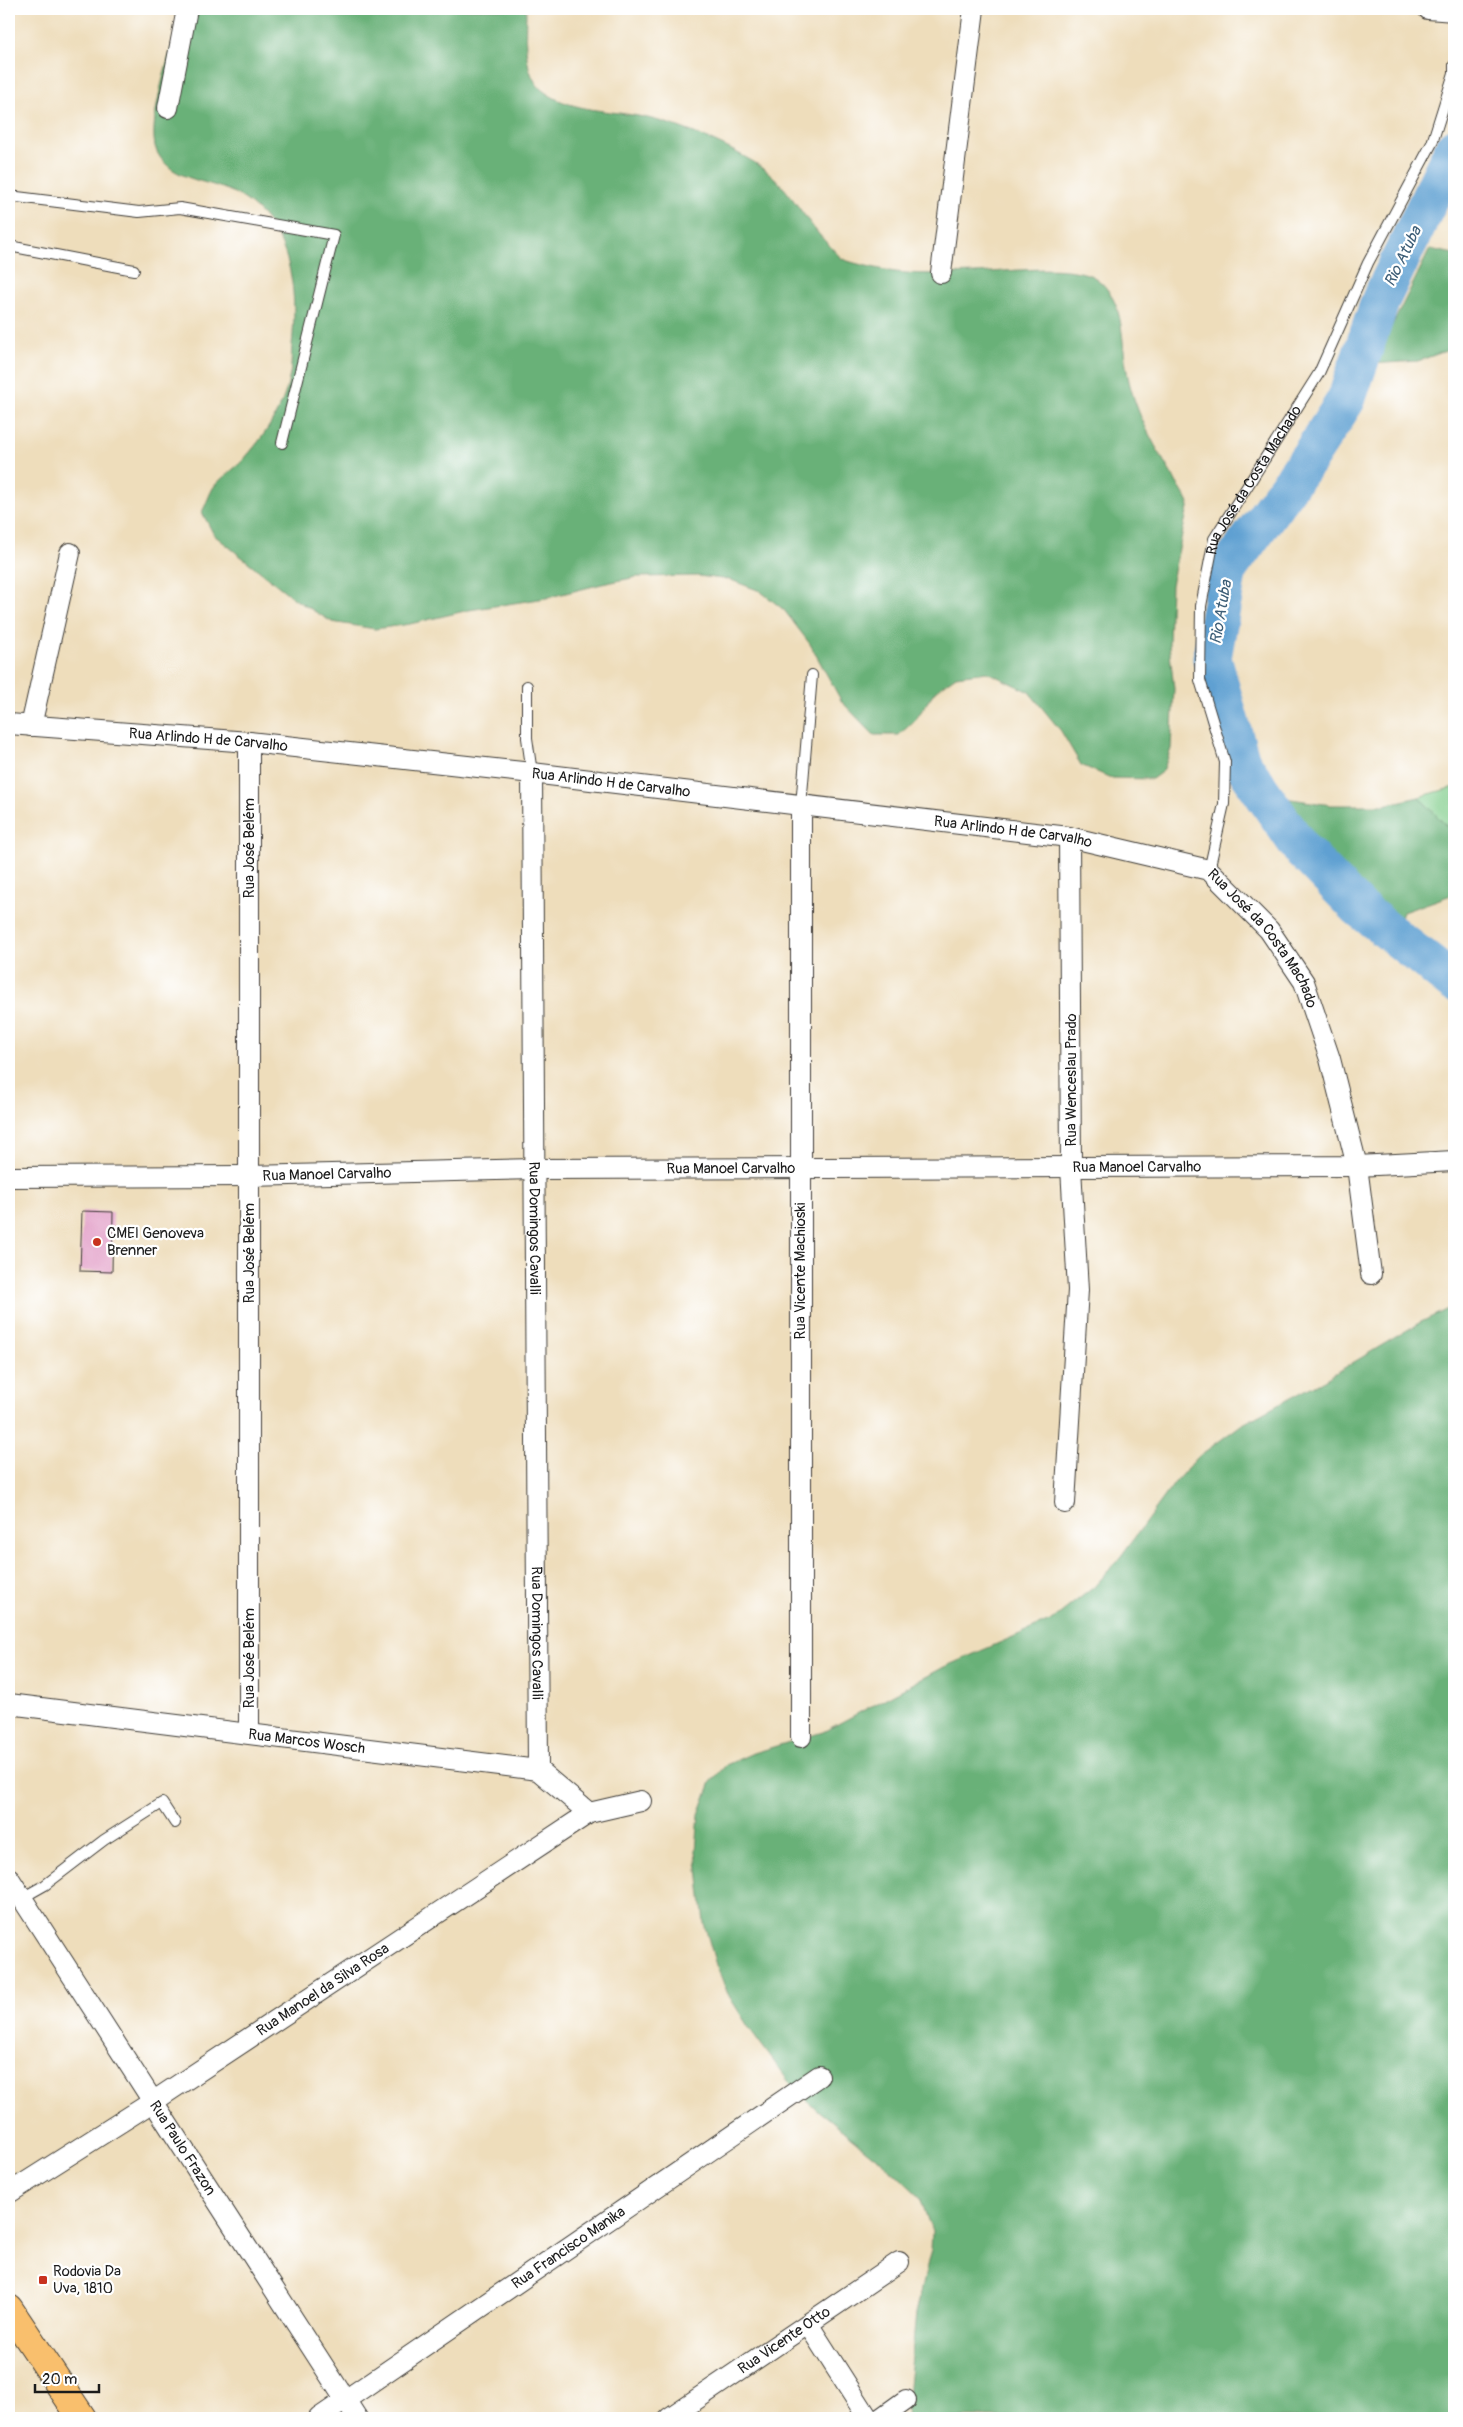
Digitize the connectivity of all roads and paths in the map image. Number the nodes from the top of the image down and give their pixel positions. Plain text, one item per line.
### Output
1 (187, 9) edge
2 (974, 9) edge
3 (1428, 9) edge
4 (1454, 11) edge
5 (1454, 65) edge
6 (168, 108) dead end
7 (9, 196) edge
8 (9, 246) edge
9 (134, 270) dead end
10 (941, 273) dead end
11 (282, 443) dead end
12 (70, 552) dead end
13 (812, 675) dead end
14 (527, 686) dead end
15 (9, 724) edge
16 (30, 726) junction
17 (248, 742) junction
18 (532, 772) junction
19 (801, 806) junction
20 (1069, 837) junction
21 (1209, 870) junction
22 (1454, 1161) edge
23 (1357, 1166) junction
24 (1072, 1168) junction
25 (534, 1169) junction
26 (799, 1169) junction
27 (249, 1176) junction
28 (9, 1177) edge
29 (1371, 1274) dead end
30 (1065, 1503) dead end
31 (9, 1704) edge
32 (249, 1734) junction
33 (801, 1737) dead end
34 (538, 1770) junction
35 (642, 1801) dead end
36 (589, 1813) junction
37 (175, 1823) dead end
38 (9, 1878) edge
39 (22, 1898) junction
40 (819, 2076) dead end
41 (154, 2100) junction
42 (9, 2193) edge
43 (900, 2262) dead end
44 (9, 2309) edge
45 (808, 2324) junction
46 (906, 2400) dead end
47 (345, 2401) junction
48 (82, 2418) edge
49 (319, 2418) edge
50 (357, 2418) edge
51 (669, 2418) edge
52 (868, 2418) edge
53 (881, 2418) edge

1 - 6 street
2 - 10 street
3 - 4 street
5 - 21 lane, Rua José da Costa Machado
7 - 11 lane
8 - 9 lane
12 - 16 street
13 - 19 lane
14 - 18 lane, Rua Domingos Cavalli
15 - 16 street, Rua Arlindo H de Carvalho
16 - 17 street, Rua Arlindo H de Carvalho
17 - 18 street, Rua Arlindo H de Carvalho
17 - 27 street, Rua José Belém
18 - 19 street, Rua Arlindo H de Carvalho
18 - 25 street, Rua Domingos Cavalli
19 - 20 street, Rua Arlindo H de Carvalho
19 - 26 street, Rua Vicente Machioski
20 - 21 street, Rua Arlindo H de Carvalho
20 - 24 street, Rua Wenceslau Prado
21 - 23 street, Rua José da Costa Machado
22 - 23 street, Rua Manoel Carvalho
23 - 24 street, Rua Manoel Carvalho
23 - 29 street, Rua José da Costa Machado
24 - 26 street, Rua Manoel Carvalho
24 - 30 street, Rua Wenceslau Prado
25 - 26 street, Rua Manoel Carvalho
25 - 27 street, Rua Manoel Carvalho
25 - 34 street, Rua Domingos Cavalli
26 - 33 street, Rua Vicente Machioski
27 - 28 street, Rua Manoel Carvalho
27 - 32 street, Rua José Belém
31 - 32 street, Rua Marcos Wosch
32 - 34 street, Rua Marcos Wosch
34 - 36 street
35 - 36 street, Rua Manoel da Silva Rosa
36 - 41 street, Rua Manoel da Silva Rosa
37 - 39 lane
38 - 39 street, Rua Paulo Frazon
39 - 41 street, Rua Paulo Frazon
40 - 47 street, Rua Francisco Manika
41 - 42 street, Rua Manoel da Silva Rosa
41 - 47 street, Rua Paulo Frazon
43 - 45 street, Rua Vicente Otto
44 - 48 highway
45 - 51 street, Rua Vicente Otto
45 - 52 street
46 - 53 street
47 - 49 street, Rua Francisco Manika
47 - 50 street, Rua Paulo Frazon

